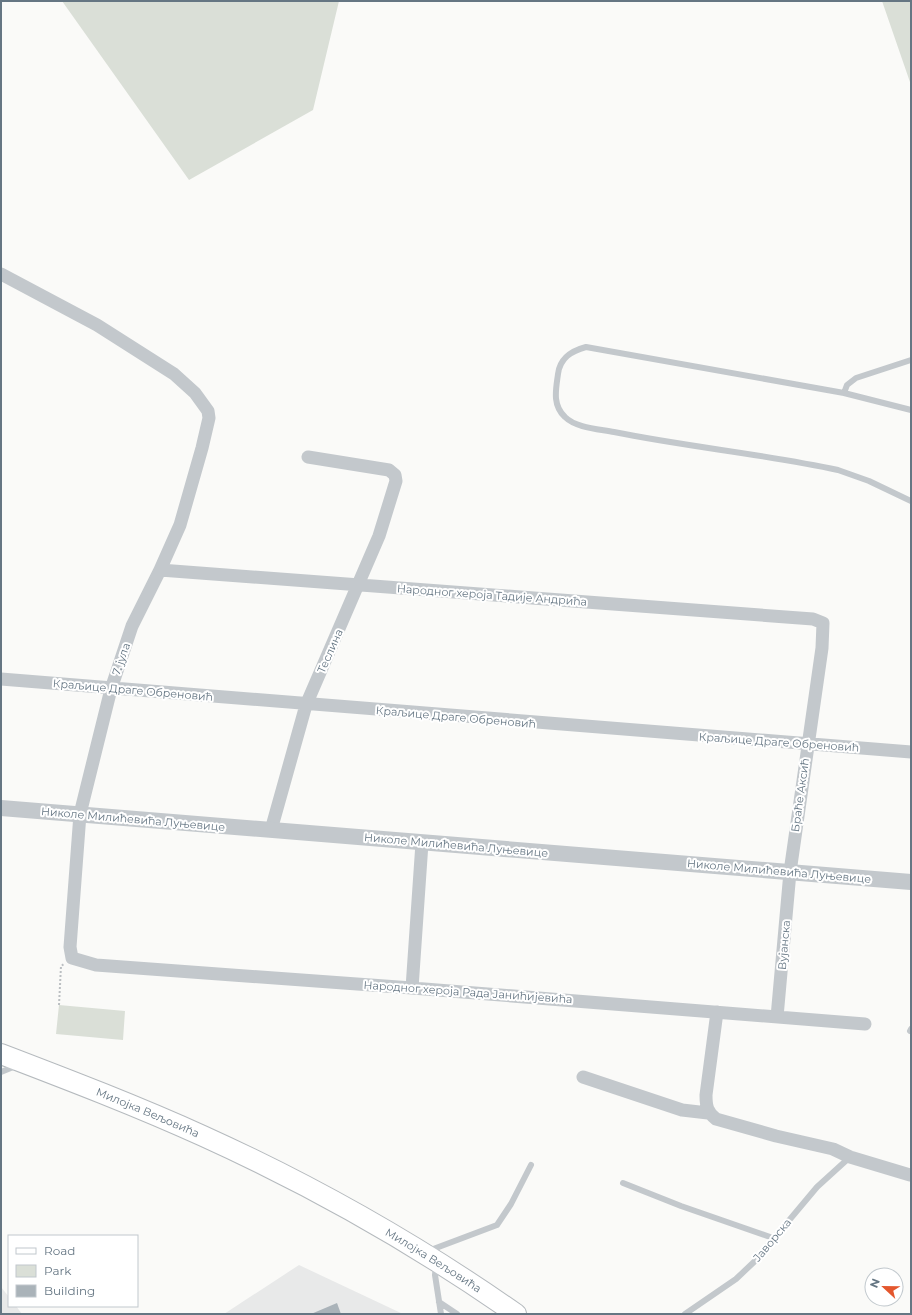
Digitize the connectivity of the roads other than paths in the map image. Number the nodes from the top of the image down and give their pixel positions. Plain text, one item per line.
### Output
1 (1, 274) edge
2 (911, 360) edge
3 (844, 393) junction
4 (911, 410) edge
5 (308, 457) dead end
6 (911, 501) edge
7 (160, 570) junction
8 (360, 584) junction
9 (823, 623) joint
10 (1, 678) edge
11 (111, 689) junction
12 (306, 704) junction
13 (807, 745) junction
14 (911, 752) edge
15 (1, 808) edge
16 (80, 814) junction
17 (271, 830) junction
18 (422, 843) junction
19 (790, 872) junction
20 (911, 882) edge
21 (72, 958) joint
22 (412, 988) junction
23 (717, 1012) junction
24 (777, 1017) junction
25 (865, 1024) dead end
26 (1, 1054) edge
27 (22, 1062) junction
28 (1, 1072) edge
29 (583, 1077) dead end
30 (708, 1113) junction
31 (850, 1157) junction
32 (531, 1165) dead end
33 (911, 1175) edge
34 (623, 1183) dead end
35 (773, 1238) junction
36 (430, 1257) junction
37 (439, 1302) junction
38 (441, 1314) edge
39 (457, 1314) edge
40 (516, 1314) edge
41 (684, 1314) edge

1 - 7 street, 7. јула
2 - 3 lane
3 - 4 lane
3 - 6 lane
5 - 8 street, Теслина
7 - 8 street, Народног хероја Тадије Андрића
7 - 11 street, 7. јула
8 - 9 street, Народног хероја Тадије Андрића
8 - 12 street, Теслина
9 - 13 street, Браће Аксић
10 - 11 street, Краљице Драге Обреновић
11 - 12 street, Краљице Драге Обреновић
11 - 16 street, 7. јула
12 - 13 street, Краљице Драге Обреновић
12 - 17 street, Теслина
13 - 14 street, Краљице Драге Обреновић
13 - 19 street, Браће Аксић
15 - 16 street, Николе Милићевића Луњевице
16 - 17 street, Николе Милићевића Луњевице
16 - 21 street, 7. јула
17 - 18 street, Николе Милићевића Луњевице
18 - 19 street, Николе Милићевића Луњевице
18 - 22 street
19 - 20 street, Николе Милићевића Луњевице
19 - 24 street, Вујанска
21 - 22 street, Народног хероја Рада Јанићијевића
22 - 23 street, Народног хероја Рада Јанићијевића
23 - 24 street, Народног хероја Рада Јанићијевића
23 - 30 street
24 - 25 street, Народног хероја Рада Јанићијевића
26 - 27 main road, Милојка Вељовића
27 - 28 lane
27 - 36 main road, Милојка Вељовића
29 - 30 street
30 - 31 street
31 - 33 street
31 - 35 lane, Јаворска
32 - 36 lane
34 - 35 lane
35 - 41 lane, Јаворска
36 - 37 lane
36 - 40 main road, Милојка Вељовића
37 - 38 lane
37 - 39 lane

